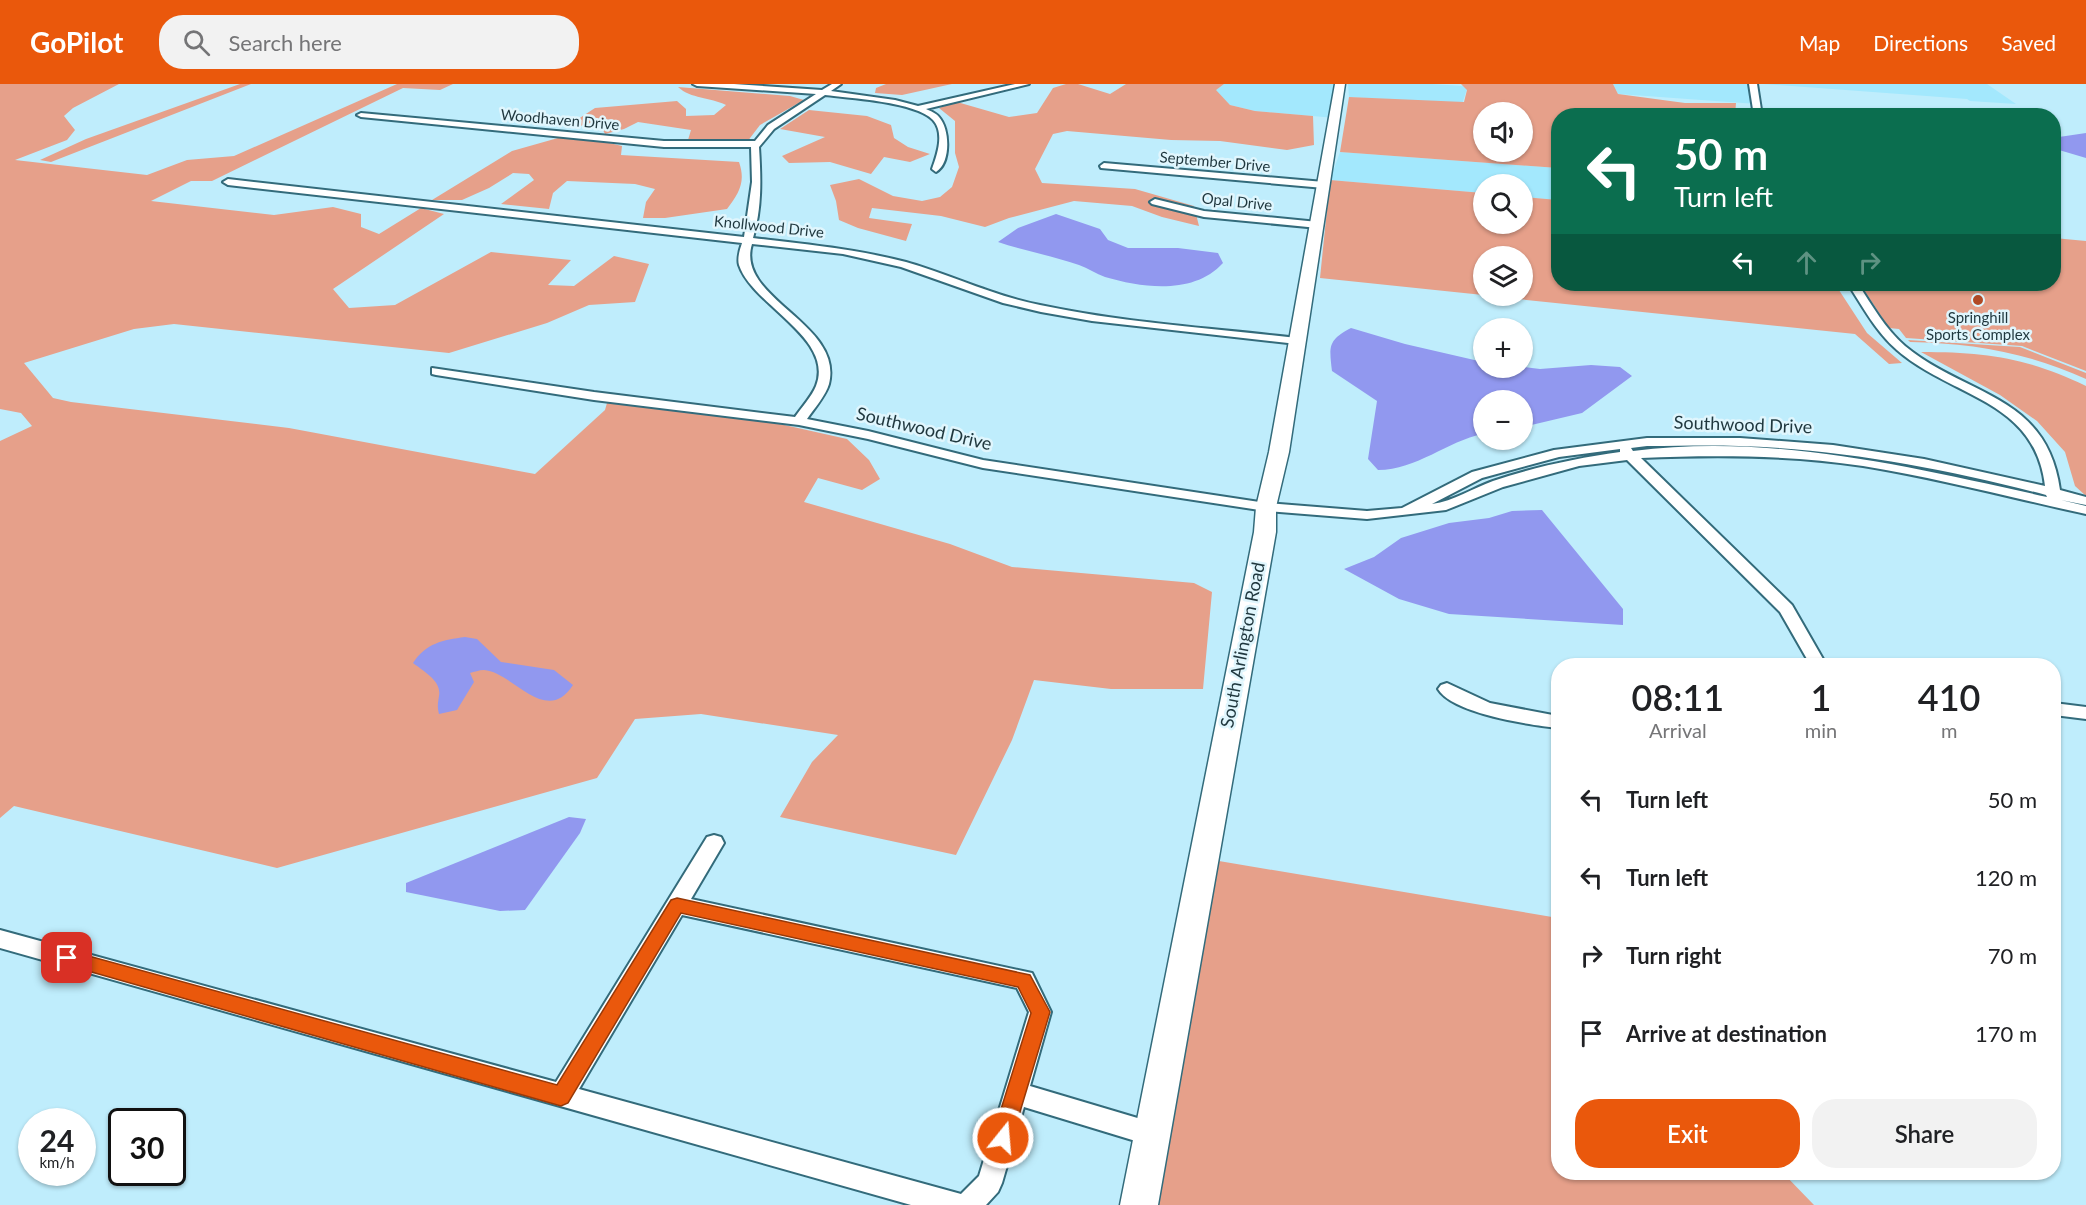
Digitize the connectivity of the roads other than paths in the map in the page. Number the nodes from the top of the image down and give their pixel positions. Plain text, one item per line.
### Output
1 (696, 84) edge
2 (837, 84) edge
3 (1025, 84) edge
4 (1340, 84) edge
5 (1753, 84) edge
6 (824, 94) junction
7 (919, 108) junction
8 (1757, 108) edge
9 (361, 115) dead end
10 (756, 144) junction
11 (1104, 166) dead end
12 (936, 169) dead end
13 (228, 182) dead end
14 (1324, 185) junction
15 (1155, 202) dead end
16 (1317, 225) junction
17 (749, 240) junction
18 (1858, 291) edge
19 (1297, 341) junction
20 (435, 371) dead end
21 (799, 421) junction
22 (1619, 445) junction
23 (1631, 455) junction
24 (2054, 496) junction
25 (2086, 501) edge
26 (1266, 507) junction
27 (2086, 510) edge
28 (1405, 512) junction
29 (1815, 658) edge
30 (1447, 689) dead end
31 (2061, 710) edge
32 (2086, 713) edge
33 (1551, 721) edge
34 (714, 843) dead end
35 (677, 905) junction
36 (0, 939) edge
37 (1016, 1093) junction
38 (561, 1096) junction
39 (1152, 1134) junction
40 (956, 1205) edge
41 (968, 1205) edge
42 (1139, 1205) edge

1 - 6 street
2 - 6 street
3 - 7 street
4 - 14 main road, South Arlington Road
5 - 8 street
6 - 7 street
6 - 10 street
7 - 12 street
9 - 10 street, Woodhaven Drive
10 - 17 street
11 - 14 street, September Drive
13 - 17 street, Knollwood Drive
14 - 16 main road, South Arlington Road
15 - 16 street, Opal Drive
16 - 19 main road, South Arlington Road
17 - 19 street, Knollwood Drive
17 - 21 street
18 - 24 street
19 - 26 main road, South Arlington Road
20 - 21 street, Southwood Drive
21 - 26 street, Southwood Drive
22 - 23 street
22 - 24 street, Southwood Drive
22 - 28 street, Southwood Drive
23 - 24 street, Southwood Drive
23 - 28 street, Southwood Drive
23 - 29 street
24 - 25 street, Southwood Drive
24 - 27 street, Southwood Drive
26 - 28 street, Southwood Drive
26 - 39 main road, South Arlington Road
30 - 33 street
31 - 32 street
34 - 35 street
35 - 37 street
35 - 38 street
36 - 38 street
37 - 39 street
37 - 41 street
38 - 40 street
39 - 42 main road, South Arlington Road

